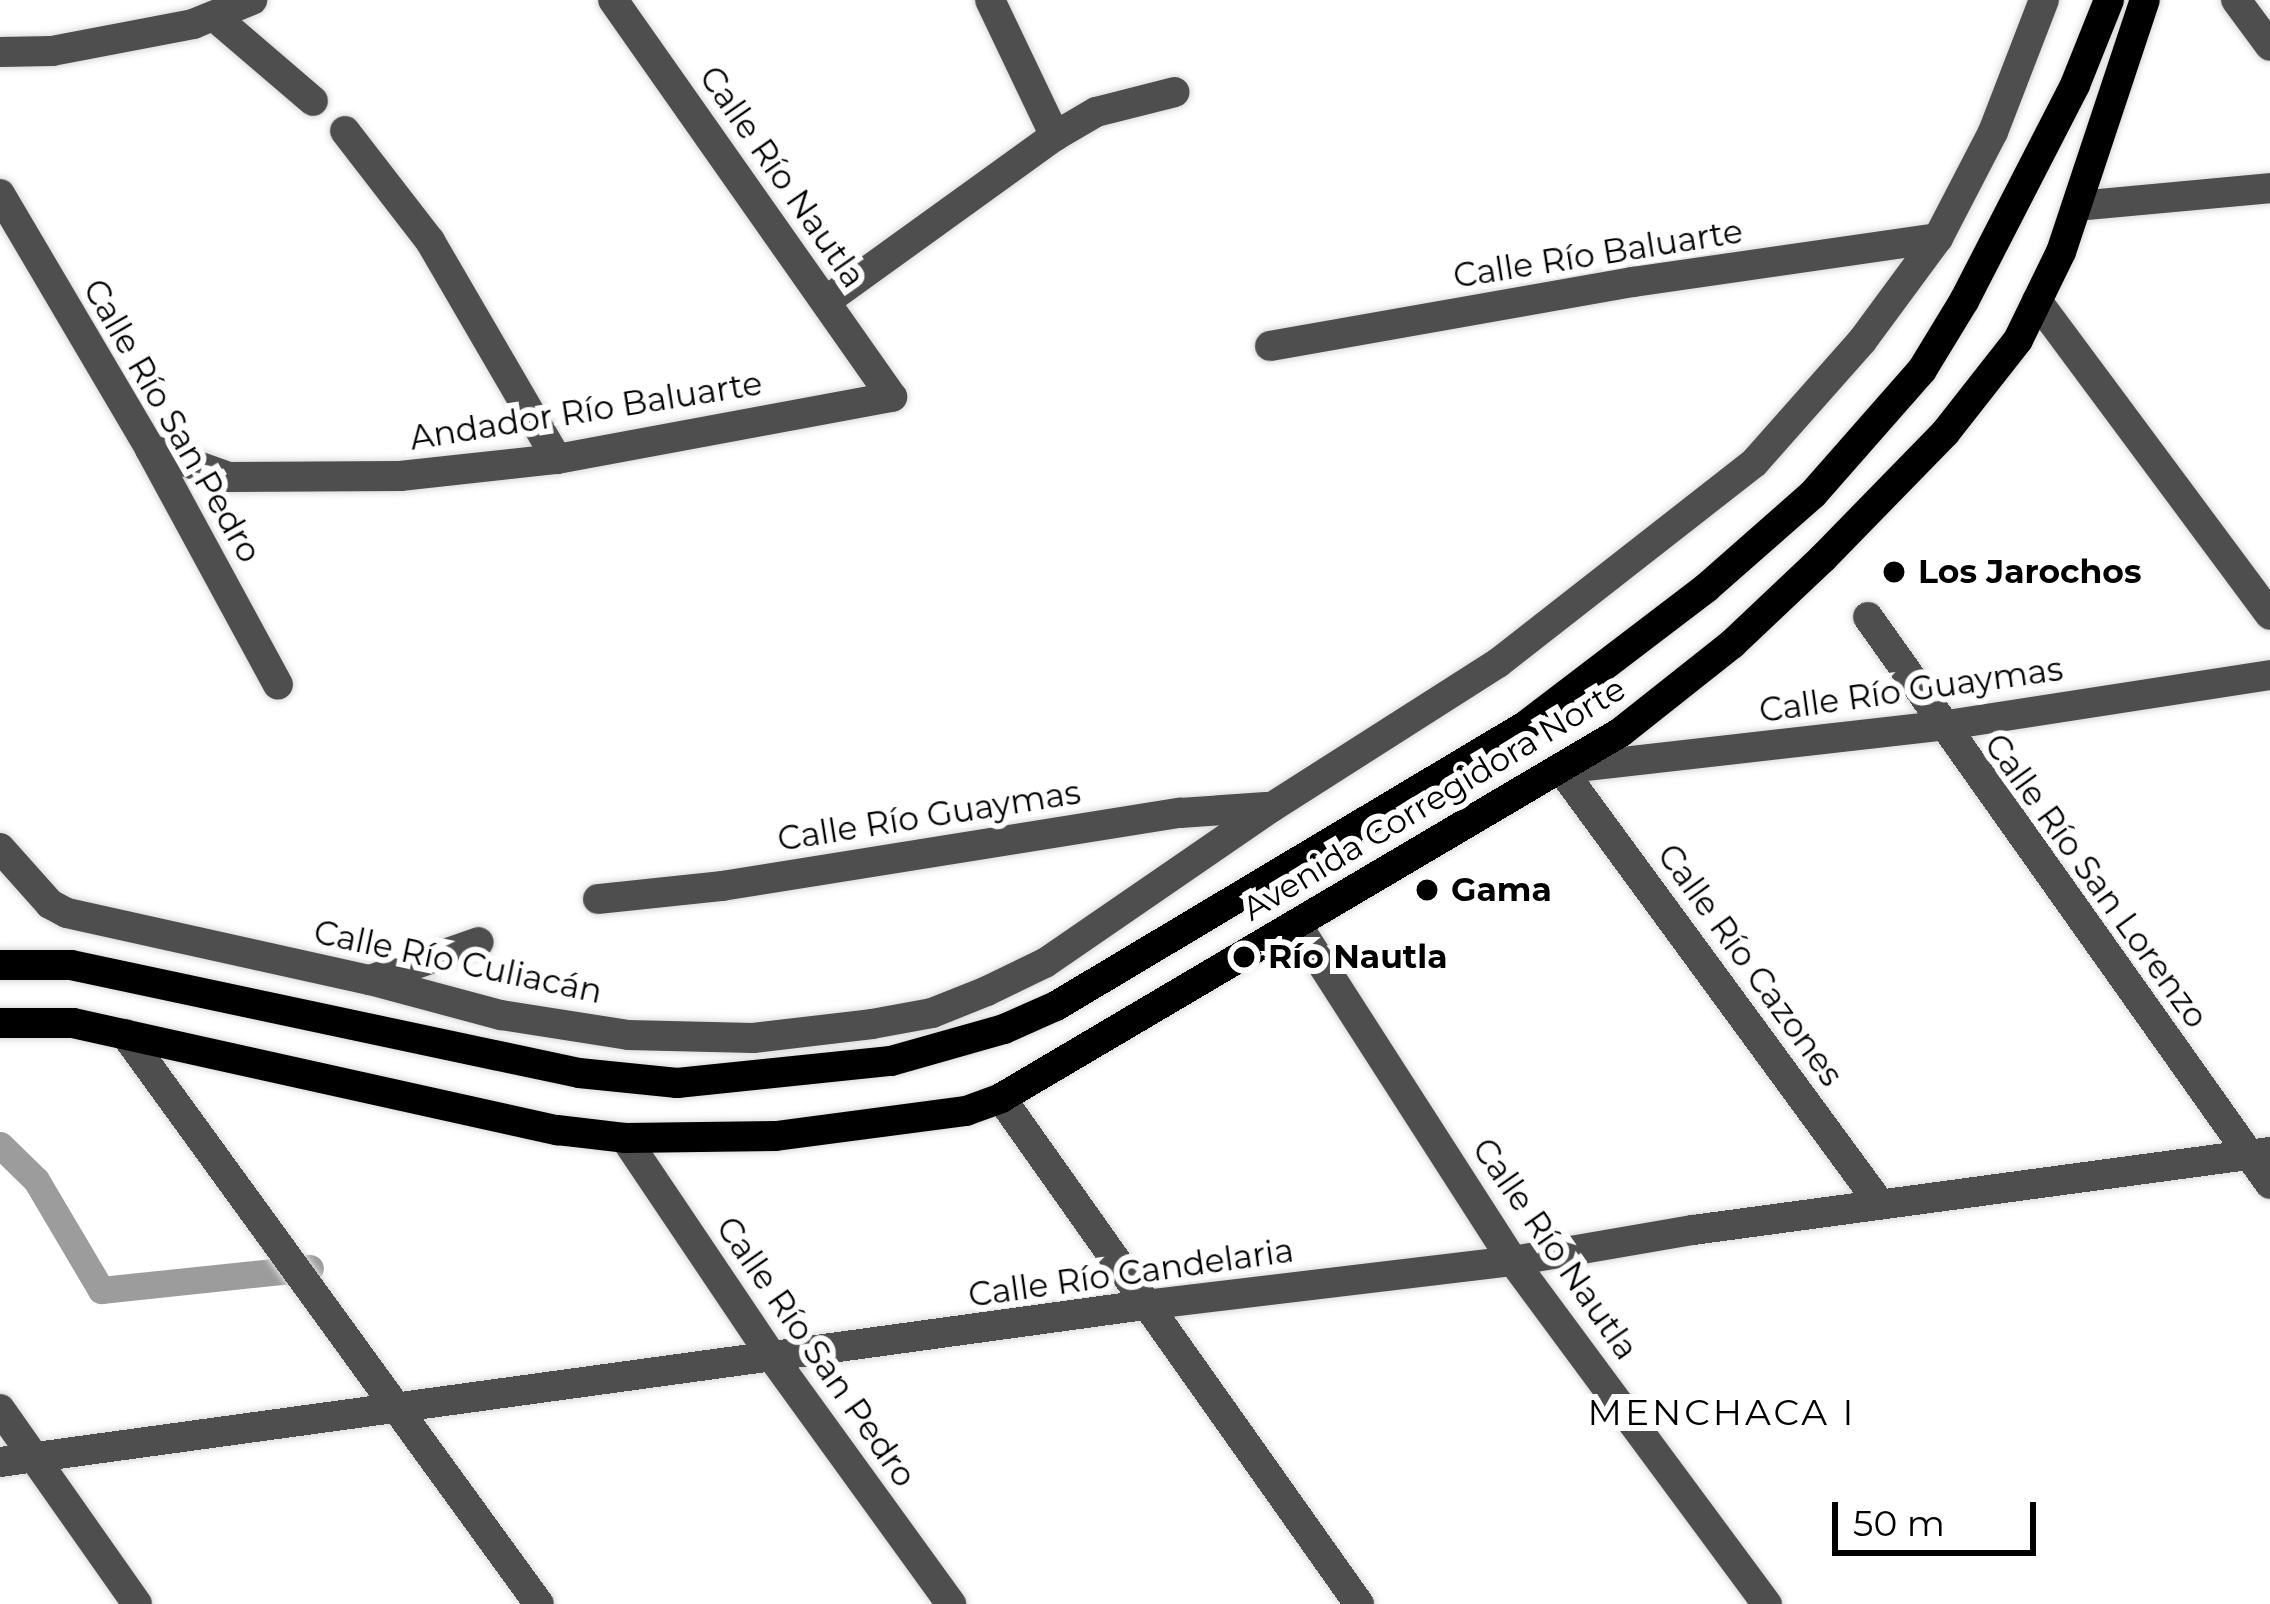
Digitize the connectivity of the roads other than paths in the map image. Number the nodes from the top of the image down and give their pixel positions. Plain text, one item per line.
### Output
1 (252, 0) edge
2 (613, 0) edge
3 (990, 0) edge
4 (2044, 0) edge
5 (2109, 0) edge
6 (2145, 0) edge
7 (2236, 0) edge
8 (215, 17) junction
9 (2270, 46) edge
10 (0, 52) edge
11 (1175, 92) dead end
12 (314, 101) dead end
13 (345, 131) dead end
14 (1055, 136) junction
15 (2270, 188) edge
16 (0, 194) edge
17 (2077, 206) junction
18 (1938, 238) junction
19 (826, 301) junction
20 (2037, 301) junction
21 (1270, 346) dead end
22 (892, 397) joint
23 (150, 448) junction
24 (557, 459) junction
25 (2270, 615) edge
26 (1868, 616) dead end
27 (2270, 674) edge
28 (278, 686) dead end
29 (1941, 726) junction
30 (1561, 770) junction
31 (1272, 807) junction
32 (0, 848) edge
33 (598, 899) dead end
34 (1297, 925) junction
35 (479, 942) dead end
36 (0, 964) edge
37 (370, 980) junction
38 (0, 1023) edge
39 (124, 1034) junction
40 (628, 1035) junction
41 (754, 1038) junction
42 (777, 1075) junction
43 (615, 1078) junction
44 (1000, 1098) junction
45 (626, 1138) junction
46 (2260, 1153) edge
47 (2270, 1184) edge
48 (1880, 1204) junction
49 (1514, 1261) junction
50 (1144, 1305) junction
51 (773, 1358) junction
52 (396, 1408) junction
53 (0, 1409) edge
54 (33, 1457) junction
55 (0, 1462) edge
56 (137, 1604) edge
57 (539, 1604) edge
58 (951, 1604) edge
59 (1359, 1604) edge
60 (1768, 1604) edge

1 - 8 street
2 - 19 street, Calle Río Nautla
3 - 14 street
4 - 18 street, Calle Río Culiacán
5 - 42 main road, Avenida Corregidora Norte
6 - 17 main road, Avenida Corregidora Norte
7 - 9 street
8 - 10 street
8 - 12 street
11 - 14 street
13 - 24 street
14 - 19 street
15 - 17 street
16 - 23 street, Calle Río San Pedro
17 - 20 main road, Avenida Corregidora Norte
18 - 21 street, Calle Río Baluarte
18 - 31 street, Calle Río Culiacán
19 - 22 street, Calle Río Nautla
20 - 25 street
20 - 30 main road, Avenida Corregidora Norte
22 - 24 street, Andador Río Baluarte
23 - 24 street, Andador Río Baluarte
23 - 28 street, Calle Río San Pedro
26 - 29 street, Calle Río San Lorenzo
27 - 29 street, Calle Río Guaymas
29 - 30 street, Calle Río Guaymas
29 - 46 street, Calle Río San Lorenzo
30 - 34 main road, Avenida Corregidora Norte
30 - 48 street, Calle Río Cazones
31 - 33 street, Calle Río Guaymas
31 - 41 street, Calle Río Culiacán
32 - 37 street, Calle Río Culiacán
34 - 44 main road, Avenida Corregidora Norte
34 - 49 street, Calle Río Nautla
35 - 37 street
36 - 43 main road, Avenida Corregidora Norte
37 - 40 street, Calle Río Culiacán
38 - 39 main road, Avenida Corregidora Norte
39 - 45 main road, Avenida Corregidora Norte
39 - 52 street
40 - 41 street, Calle Río Culiacán
40 - 43 street
41 - 42 street
42 - 43 main road, Avenida Corregidora Norte
44 - 45 main road, Avenida Corregidora Norte
44 - 50 street
45 - 51 street, Calle Río San Pedro
46 - 47 street, Calle Río San Lorenzo
46 - 48 street, Calle Río Candelaria
48 - 49 street, Calle Río Candelaria
49 - 50 street, Calle Río Candelaria
49 - 60 street, Calle Río Nautla
50 - 51 street, Calle Río Candelaria
50 - 59 street
51 - 52 street, Calle Río Candelaria
51 - 58 street, Calle Río San Pedro
52 - 54 street, Calle Río Candelaria
52 - 57 street
53 - 54 street
54 - 55 street, Calle Río Candelaria
54 - 56 street

